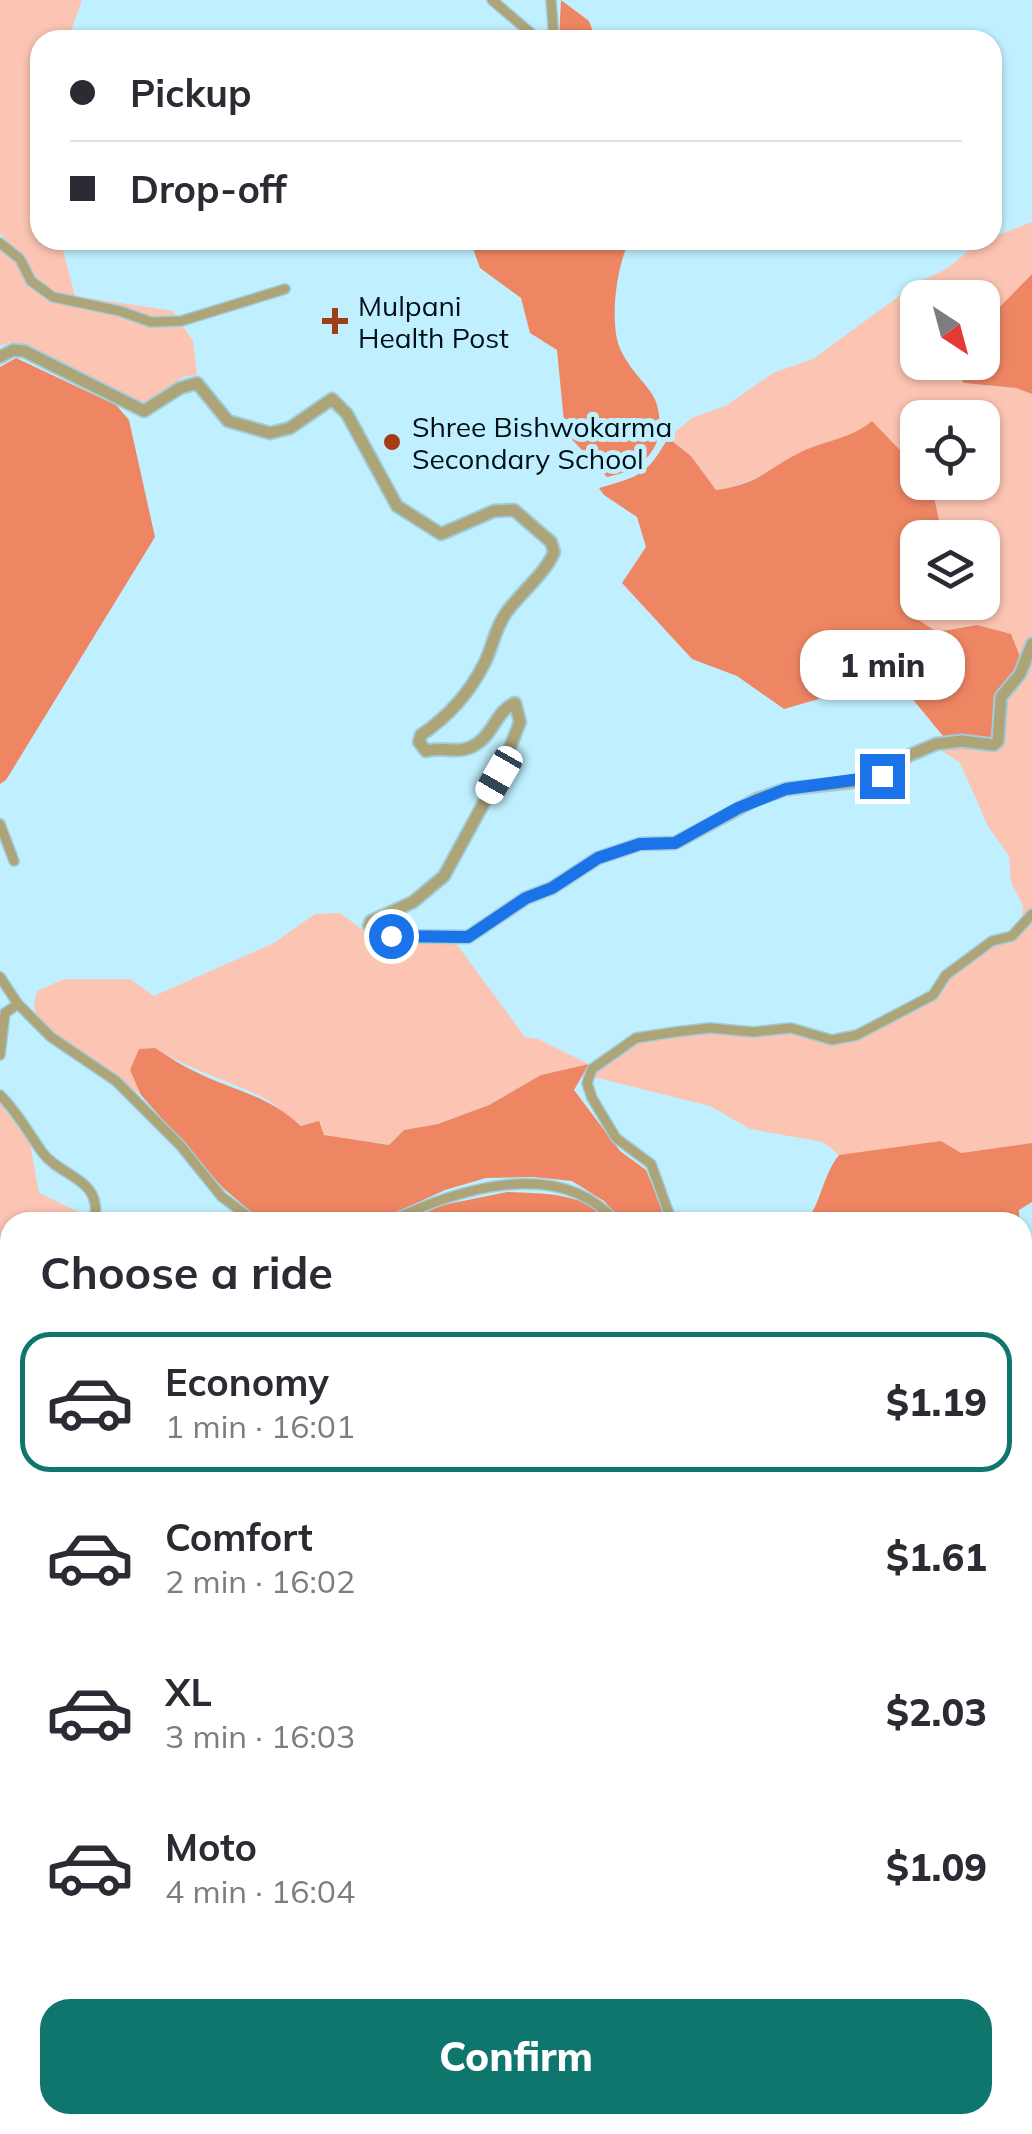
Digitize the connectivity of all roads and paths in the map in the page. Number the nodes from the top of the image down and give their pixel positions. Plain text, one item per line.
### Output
1 (492, 0) edge
2 (551, 0) edge
3 (527, 30) edge
4 (553, 30) edge
5 (0, 243) edge
6 (285, 289) dead end
7 (0, 357) edge
8 (1032, 644) edge
9 (0, 824) edge
10 (14, 861) dead end
11 (1032, 914) edge
12 (0, 977) edge
13 (18, 1004) junction
14 (0, 1056) edge
15 (0, 1095) edge
16 (97, 1212) edge
17 (242, 1212) edge
18 (411, 1212) edge
19 (606, 1212) edge
20 (668, 1212) edge

1 - 3 street
2 - 4 street
5 - 6 street
7 - 8 street
9 - 10 street
11 - 20 street
12 - 13 street
13 - 14 street
13 - 17 street
15 - 16 street
18 - 19 street

